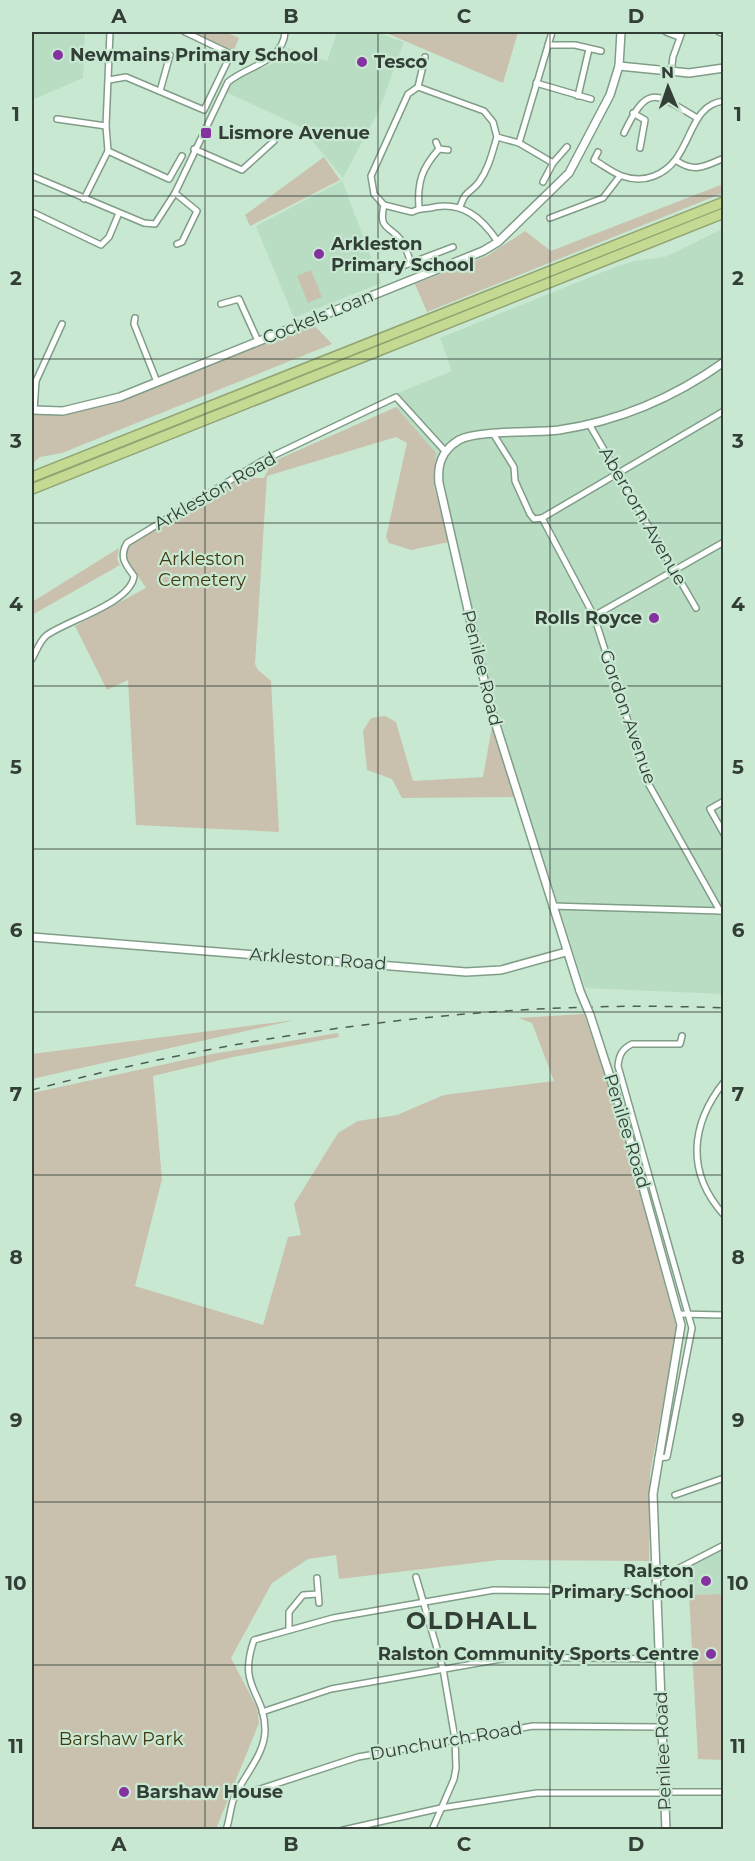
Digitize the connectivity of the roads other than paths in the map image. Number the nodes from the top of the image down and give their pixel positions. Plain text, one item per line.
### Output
1 (110, 32) edge
2 (184, 32) edge
3 (285, 32) edge
4 (552, 32) edge
5 (621, 32) edge
6 (666, 32) edge
7 (719, 32) edge
8 (681, 34) edge
9 (723, 34) edge
10 (548, 45) junction
11 (589, 49) junction
12 (601, 51) dead end
13 (170, 55) dead end
14 (425, 57) dead end
15 (619, 66) junction
16 (723, 68) edge
17 (671, 73) junction
18 (109, 80) junction
19 (536, 83) junction
20 (418, 87) junction
21 (160, 91) junction
22 (578, 96) junction
23 (591, 99) dead end
24 (723, 101) edge
25 (633, 113) junction
26 (697, 118) junction
27 (57, 119) dead end
28 (106, 126) junction
29 (624, 133) dead end
30 (497, 137) junction
31 (274, 141) dead end
32 (436, 142) dead end
33 (519, 143) junction
34 (567, 147) dead end
35 (640, 148) dead end
36 (194, 149) junction
37 (439, 149) junction
38 (448, 150) dead end
39 (108, 151) junction
40 (598, 152) dead end
41 (182, 156) dead end
42 (723, 158) edge
43 (677, 161) junction
44 (553, 163) junction
45 (32, 176) edge
46 (620, 176) junction
47 (543, 182) dead end
48 (175, 193) junction
49 (84, 199) junction
50 (723, 202) edge
51 (384, 206) junction
52 (460, 207) junction
53 (419, 208) junction
54 (32, 212) edge
55 (119, 213) junction
56 (723, 215) edge
57 (550, 218) dead end
58 (498, 242) junction
59 (177, 244) dead end
60 (453, 247) dead end
61 (411, 262) junction
62 (395, 269) dead end
63 (221, 304) dead end
64 (135, 318) dead end
65 (62, 324) dead end
66 (258, 341) junction
67 (723, 362) edge
68 (158, 382) junction
69 (33, 410) edge
70 (723, 411) edge
71 (589, 424) junction
72 (494, 435) junction
73 (445, 451) junction
74 (618, 472) junction
75 (32, 477) edge
76 (32, 489) edge
77 (542, 518) junction
78 (723, 542) edge
79 (674, 571) junction
80 (696, 608) dead end
81 (594, 616) junction
82 (32, 659) edge
83 (723, 801) edge
84 (723, 834) edge
85 (552, 906) junction
86 (722, 911) edge
87 (32, 937) edge
88 (566, 952) junction
89 (682, 1036) dead end
90 (723, 1082) edge
91 (723, 1215) edge
92 (679, 1314) junction
93 (688, 1314) junction
94 (723, 1315) edge
95 (658, 1458) junction
96 (723, 1478) edge
97 (675, 1496) dead end
98 (723, 1545) edge
99 (416, 1577) dead end
100 (316, 1578) dead end
101 (656, 1580) junction
102 (656, 1592) junction
103 (318, 1594) junction
104 (424, 1601) junction
105 (319, 1603) dead end
106 (290, 1630) junction
107 (659, 1659) junction
108 (443, 1669) junction
109 (262, 1712) junction
110 (662, 1727) junction
111 (455, 1739) junction
112 (237, 1792) junction
113 (665, 1792) junction
114 (723, 1792) edge
115 (441, 1808) junction
116 (226, 1830) edge
117 (343, 1830) edge
118 (432, 1830) edge
119 (666, 1830) edge

1 - 18 street
2 - 21 street
3 - 36 street
4 - 10 street
5 - 15 street, Cockels Loan
6 - 8 street
7 - 9 street
8 - 17 street
10 - 11 street
10 - 19 street
11 - 12 street
11 - 22 street
13 - 21 street
14 - 20 street
15 - 17 street
15 - 58 street, Cockels Loan
16 - 17 street
18 - 21 street
18 - 28 street
19 - 22 street
19 - 33 street
20 - 30 street
20 - 51 street
22 - 23 street
24 - 26 street
25 - 26 street
25 - 29 street
25 - 35 street
26 - 43 street
27 - 28 street
28 - 39 street
30 - 33 street
30 - 52 street
31 - 36 street
32 - 37 street
33 - 44 street
34 - 44 street
36 - 48 street
37 - 38 street
37 - 53 street
39 - 41 street
39 - 49 street
40 - 46 street
42 - 43 street
43 - 46 street
44 - 47 street
45 - 49 street
46 - 57 street
48 - 55 street
48 - 59 street
49 - 55 street
50 - 75 highway
51 - 53 street
51 - 61 street
52 - 53 street
52 - 58 street
54 - 55 street
56 - 76 highway
58 - 66 street, Cockels Loan
60 - 61 street
61 - 62 street
63 - 66 street
64 - 68 street
65 - 69 street
66 - 68 street, Cockels Loan
67 - 71 street
68 - 69 street, Cockels Loan
70 - 74 street
71 - 72 street
71 - 74 street, Abercorn Avenue
72 - 73 street
72 - 77 street, Gordon Avenue
73 - 82 street, Arkleston Road
73 - 85 street, Penilee Road
74 - 77 street
74 - 79 street, Abercorn Avenue
77 - 81 street, Gordon Avenue
78 - 79 street
79 - 80 street, Abercorn Avenue
79 - 81 street
81 - 86 street, Gordon Avenue
83 - 84 street
85 - 86 street
85 - 88 street, Penilee Road
87 - 88 street, Arkleston Road
88 - 92 street, Penilee Road, bridge
89 - 93 street
90 - 91 street
92 - 93 street
92 - 95 street, Penilee Road
93 - 94 street
93 - 95 street
95 - 101 street, Penilee Road
96 - 97 street
98 - 101 street
99 - 104 street
100 - 103 street
101 - 102 street, Penilee Road
102 - 104 street
102 - 107 street, Penilee Road
103 - 105 street
103 - 106 street
104 - 106 street
104 - 108 street
106 - 109 street
107 - 108 street
107 - 110 street, Penilee Road
108 - 109 street
108 - 111 street
109 - 112 street
110 - 111 street, Dunchurch Road
110 - 113 street, Penilee Road
111 - 112 street, Dunchurch Road
111 - 115 street
112 - 116 street
113 - 114 street
113 - 115 street
113 - 119 street, Penilee Road
115 - 117 street
115 - 118 street

